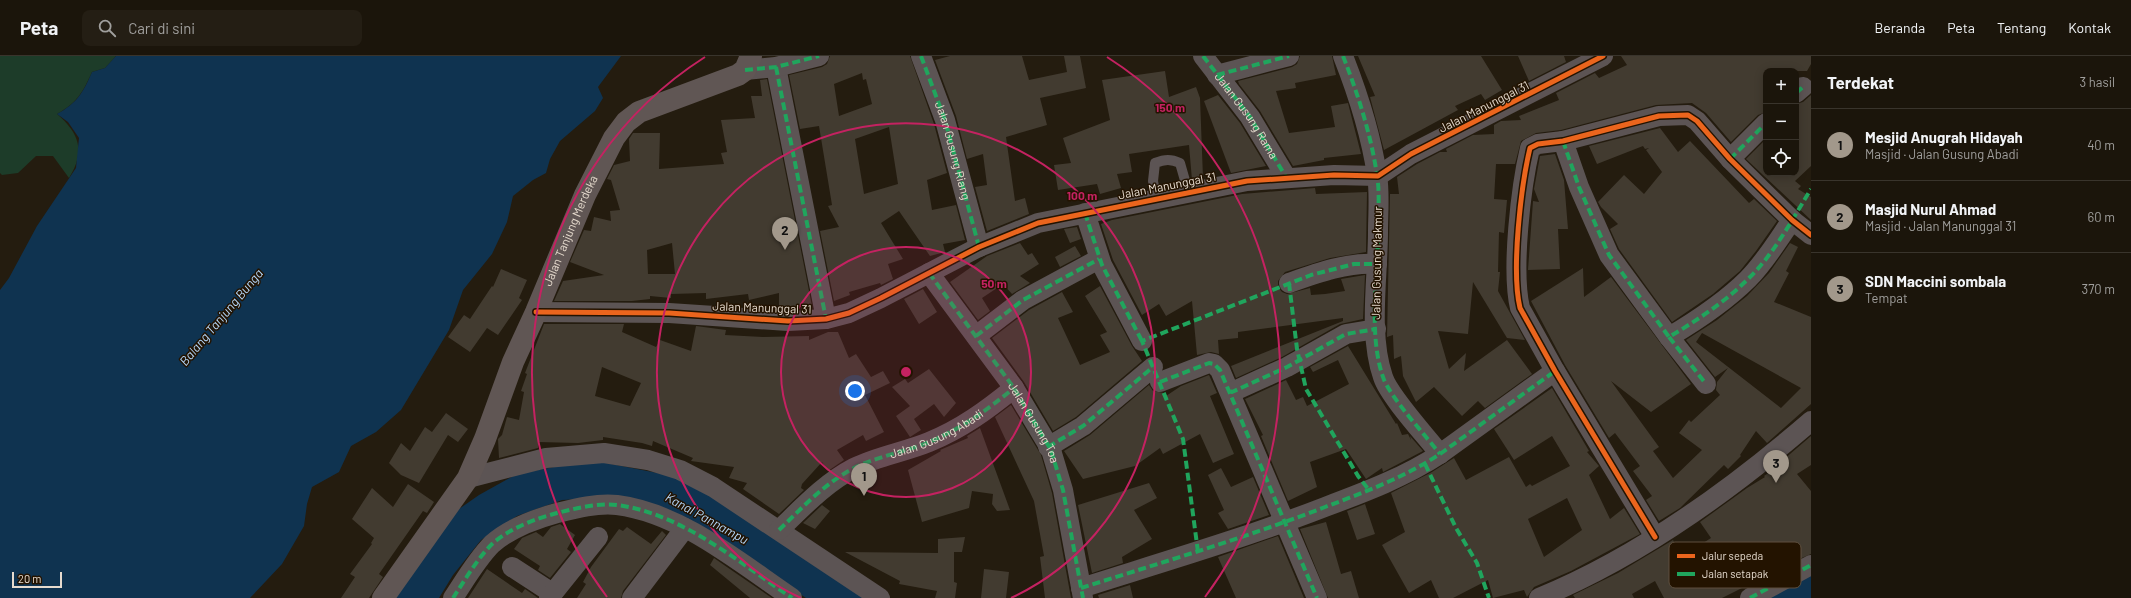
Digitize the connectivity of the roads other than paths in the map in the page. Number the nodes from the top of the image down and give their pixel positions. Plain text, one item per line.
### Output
1 (819, 56) edge
2 (921, 56) edge
3 (1203, 56) edge
4 (1289, 56) edge
5 (1343, 56) edge
6 (1603, 56) edge
7 (748, 63) edge
8 (776, 67) junction
9 (1217, 75) junction
10 (1763, 126) edge
11 (1563, 141) junction
12 (1730, 159) junction
13 (1378, 176) junction
14 (1286, 177) junction
15 (1188, 191) junction
16 (1156, 198) junction
17 (1084, 213) junction
18 (1792, 220) junction
19 (1811, 235) edge
20 (979, 246) junction
21 (1099, 259) junction
22 (1377, 264) junction
23 (929, 273) junction
24 (1289, 283) dead end
25 (536, 312) junction
26 (826, 319) junction
27 (1376, 329) junction
28 (976, 336) junction
29 (1669, 337) junction
30 (1142, 341) dead end
31 (1555, 371) junction
32 (1706, 384) dead end
33 (1014, 388) junction
34 (1230, 391) junction
35 (1811, 420) edge
36 (1048, 447) junction
37 (1440, 454) junction
38 (468, 478) junction
39 (1285, 523) junction
40 (685, 528) junction
41 (779, 530) junction
42 (598, 537) dead end
43 (1656, 537) junction
44 (1811, 565) edge
45 (512, 567) dead end
46 (1801, 570) edge
47 (1768, 588) edge
48 (1082, 593) edge
49 (550, 595) edge
50 (383, 598) edge
51 (453, 598) edge
52 (632, 598) edge
53 (792, 598) edge
54 (880, 598) edge
55 (1317, 598) edge
56 (1539, 598) edge
57 (1750, 598) edge

1 - 8 street
2 - 20 street, Jalan Gusung Riang
3 - 9 street, Jalan Gusung Rama
4 - 9 street
5 - 13 street, Jalan Gusung Makmur
6 - 13 street, Jalan Manunggal 31
7 - 8 street
7 - 25 street, Jalan Tanjung Merdeka
8 - 26 street
9 - 14 street, Jalan Gusung Rama
10 - 12 street
11 - 12 street
11 - 29 street
11 - 31 street
12 - 18 street
13 - 14 street, Jalan Manunggal 31
13 - 22 street, Jalan Gusung Makmur
14 - 15 street, Jalan Manunggal 31
15 - 16 street, Jalan Manunggal 31
15 - 16 lane
16 - 17 street, Jalan Manunggal 31
17 - 20 street, Jalan Manunggal 31
17 - 21 street
18 - 19 street
18 - 29 street
20 - 23 street, Jalan Manunggal 31
21 - 28 street
21 - 30 street
22 - 24 street
22 - 27 street, Jalan Gusung Makmur
23 - 26 street, Jalan Manunggal 31
23 - 28 street, Jalan Gusung Toa
25 - 26 street, Jalan Manunggal 31
25 - 38 street, Jalan Tanjung Merdeka
27 - 34 street
27 - 37 street, Jalan Gusung Makmur
28 - 33 street, Jalan Gusung Toa
29 - 32 street
31 - 37 street
31 - 43 street
33 - 36 street, Jalan Gusung Toa
33 - 41 street, Jalan Gusung Abadi
34 - 36 street
34 - 39 street
35 - 43 street
36 - 48 street, Jalan Gusung Toa
37 - 39 street
38 - 41 street
38 - 50 street, Jalan Tanjung Merdeka
39 - 48 street
39 - 55 street
40 - 51 street
40 - 52 street
40 - 53 street
41 - 54 street
42 - 49 street
43 - 56 street
44 - 46 street
45 - 49 street
47 - 57 street

